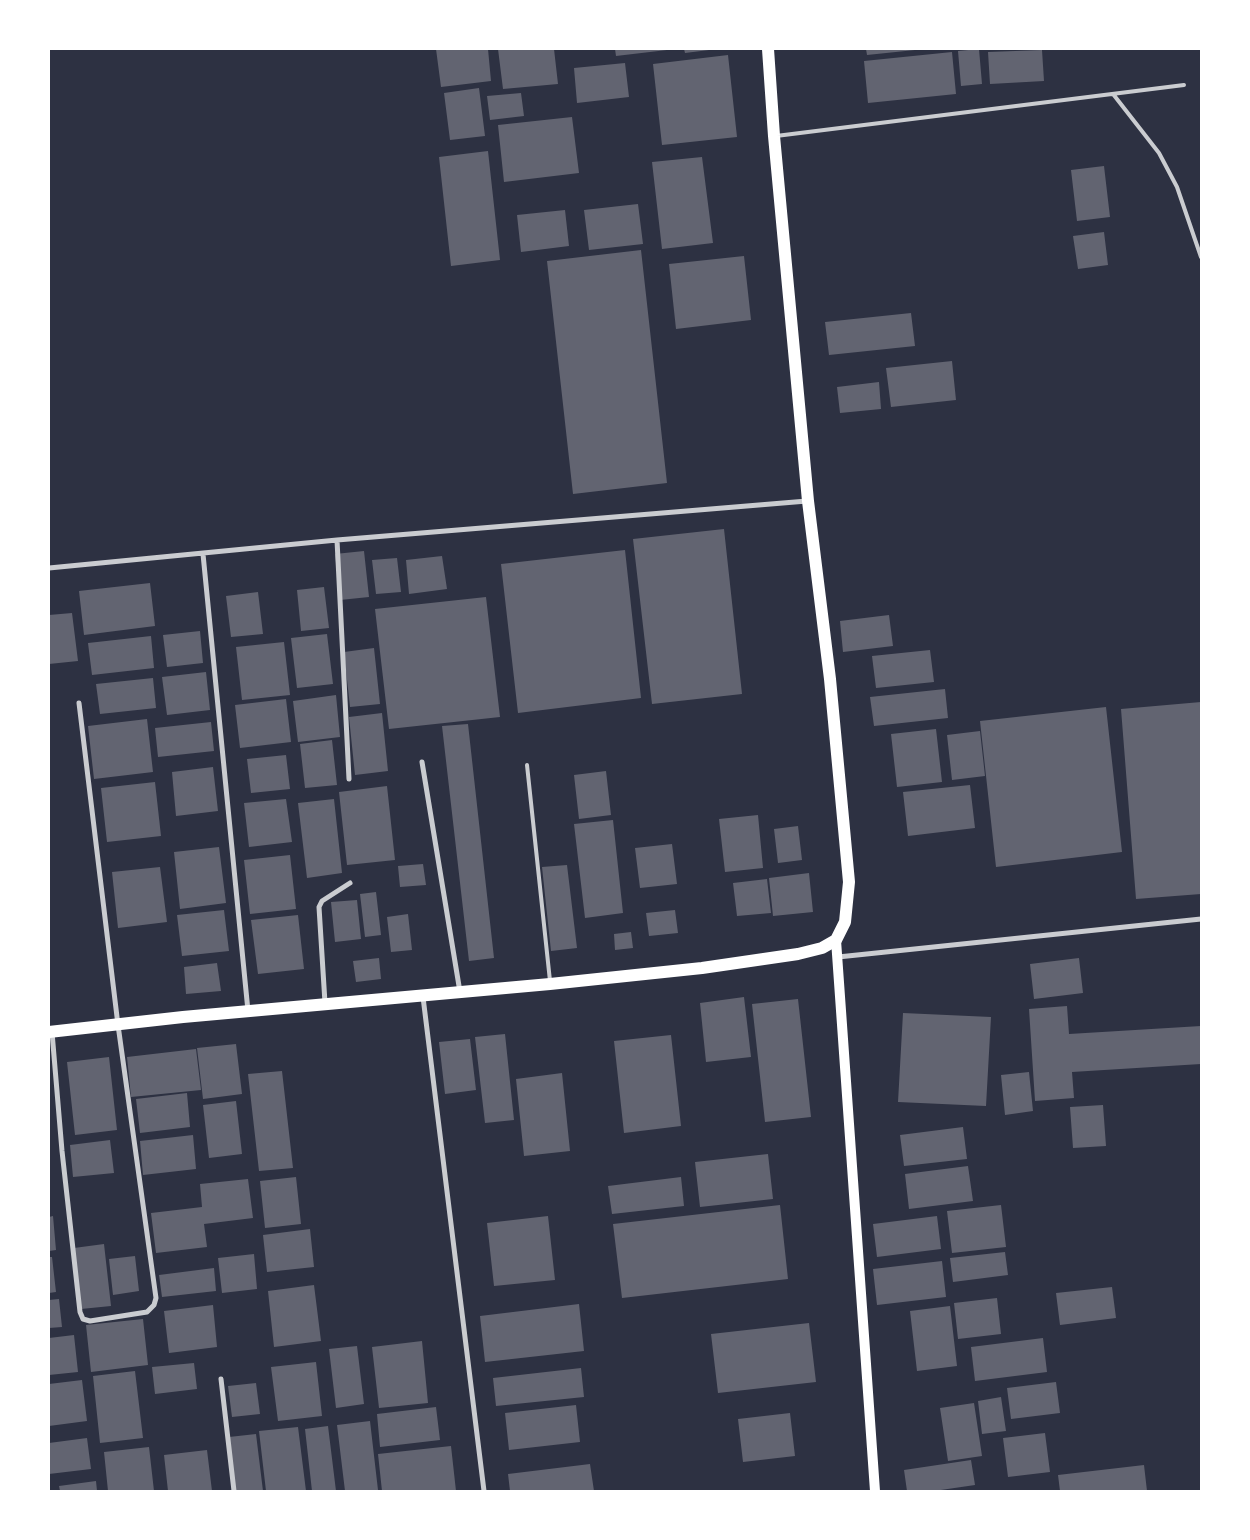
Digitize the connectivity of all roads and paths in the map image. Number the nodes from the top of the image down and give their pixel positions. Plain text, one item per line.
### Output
1 (768, 49) edge
2 (1184, 85) dead end
3 (1113, 94) junction
4 (774, 136) junction
5 (1201, 257) edge
6 (808, 501) junction
7 (338, 540) junction
8 (203, 554) junction
9 (49, 568) edge
10 (79, 702) dead end
11 (422, 762) dead end
12 (527, 765) dead end
13 (349, 778) dead end
14 (350, 883) dead end
15 (1201, 919) edge
16 (836, 940) junction
17 (838, 957) junction
18 (550, 984) junction
19 (460, 992) junction
20 (423, 996) junction
21 (325, 1005) junction
22 (248, 1011) junction
23 (118, 1025) junction
24 (50, 1031) edge
25 (221, 1379) dead end
26 (234, 1491) edge
27 (484, 1491) edge
28 (874, 1491) edge

1 - 4 main road
2 - 3 lane
3 - 4 lane
3 - 5 lane
4 - 6 main road
6 - 7 street
6 - 16 main road
7 - 8 street
7 - 13 street
8 - 9 street
8 - 22 street
10 - 23 street
11 - 19 street
12 - 18 lane
14 - 21 street
15 - 17 street
16 - 17 main road
16 - 18 main road
17 - 28 main road
18 - 19 main road
19 - 20 main road
20 - 21 main road
20 - 27 street
21 - 22 main road
22 - 23 main road
23 - 24 main road
23 - 24 street
25 - 26 street

